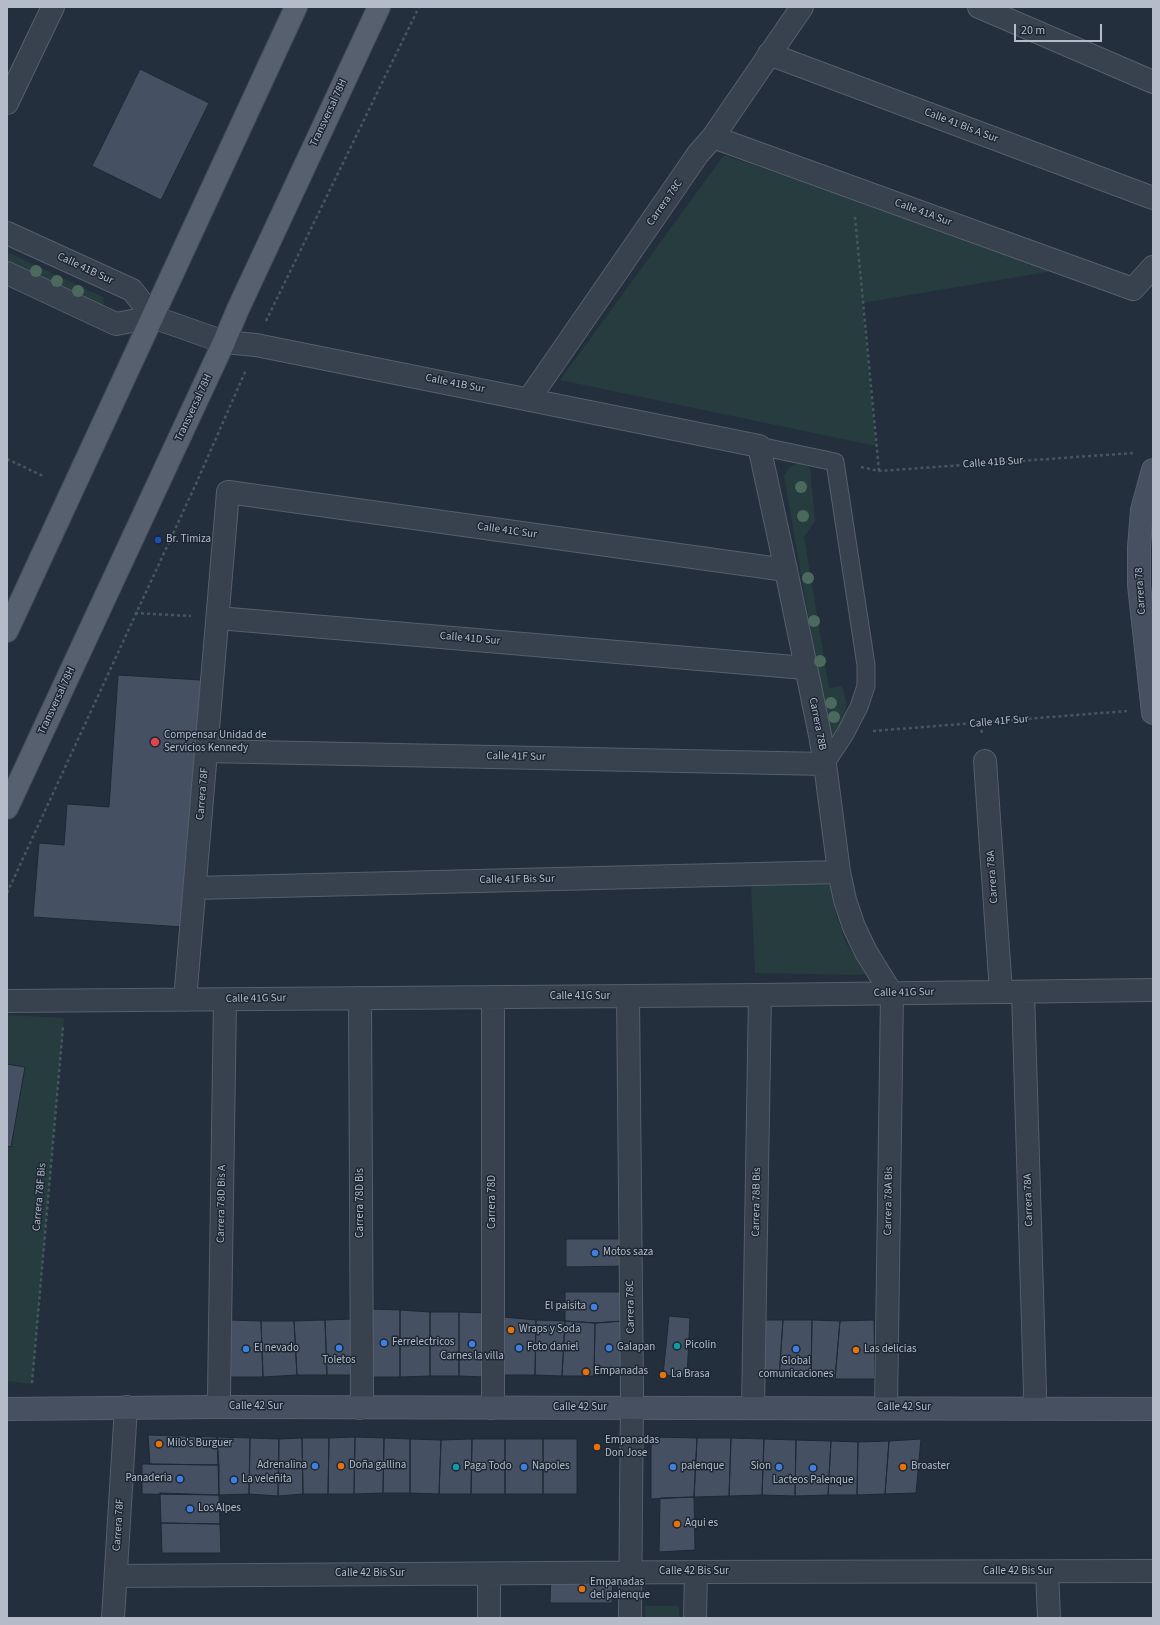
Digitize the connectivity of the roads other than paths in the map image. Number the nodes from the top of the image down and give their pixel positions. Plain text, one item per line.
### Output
1 (53, 7) edge
2 (296, 7) edge
3 (379, 7) edge
4 (802, 7) edge
5 (979, 7) edge
6 (769, 54) junction
7 (1153, 82) edge
8 (7, 103) edge
9 (713, 137) junction
10 (1153, 198) edge
11 (7, 233) edge
12 (1153, 268) edge
13 (7, 273) edge
14 (153, 317) junction
15 (224, 342) junction
16 (529, 399) junction
17 (759, 446) junction
18 (1153, 470) edge
19 (228, 492) joint
20 (786, 570) junction
21 (218, 618) junction
22 (7, 631) edge
23 (805, 668) junction
24 (1153, 709) edge
25 (1153, 713) edge
26 (207, 751) junction
27 (985, 761) dead end
28 (825, 764) junction
29 (7, 808) edge
30 (839, 872) junction
31 (195, 888) junction
32 (1153, 990) edge
33 (1001, 992) junction
34 (1023, 992) junction
35 (892, 994) junction
36 (760, 995) junction
37 (628, 996) junction
38 (493, 997) junction
39 (360, 998) junction
40 (185, 1000) junction
41 (225, 1000) junction
42 (7, 1001) edge
43 (126, 1407) junction
44 (217, 1407) junction
45 (360, 1408) junction
46 (492, 1408) junction
47 (631, 1408) junction
48 (753, 1408) junction
49 (886, 1408) junction
50 (1034, 1408) junction
51 (7, 1409) edge
52 (1153, 1409) edge
53 (1153, 1571) edge
54 (696, 1572) junction
55 (1047, 1572) junction
56 (630, 1573) junction
57 (489, 1574) junction
58 (116, 1576) junction
59 (113, 1618) edge
60 (489, 1618) edge
61 (630, 1618) edge
62 (695, 1618) edge
63 (1049, 1618) edge

1 - 8 street
2 - 14 main road
3 - 15 main road, Transversal 78H
4 - 6 street, Carrera 78C
5 - 7 street
6 - 9 street, Carrera 78C
6 - 10 street, Calle 41 Bis A Sur
9 - 12 street, Calle 41A Sur
9 - 16 street, Carrera 78C
11 - 14 street, Calle 41B Sur
13 - 14 street
14 - 15 street, Calle 41B Sur
14 - 22 main road
15 - 16 street, Calle 41B Sur
15 - 29 main road, Transversal 78H
16 - 17 street, Calle 41B Sur
17 - 20 street, Carrera 78B
17 - 28 lane
18 - 24 street, Carrera 78
19 - 20 street, Calle 41C Sur
19 - 21 street, Carrera 78F
20 - 23 street, Carrera 78B
21 - 23 street, Calle 41D Sur
21 - 26 street, Carrera 78F
23 - 28 street, Carrera 78B
24 - 25 street, Carrera 78
26 - 28 street, Calle 41F Sur
26 - 31 street, Carrera 78F
27 - 33 street, Carrera 78A
28 - 30 street, Carrera 78B
30 - 31 street, Calle 41F Bis Sur
30 - 35 street, Carrera 78B
31 - 40 street, Carrera 78F
32 - 34 street, Calle 41G Sur
33 - 34 street, Calle 41G Sur
33 - 35 street, Calle 41G Sur
34 - 50 street, Carrera 78A
35 - 36 street, Calle 41G Sur
35 - 49 street, Carrera 78A Bis
36 - 37 street, Calle 41G Sur
36 - 48 street, Carrera 78B Bis
37 - 38 street, Calle 41G Sur
37 - 47 street, Carrera 78C
38 - 39 street, Calle 41G Sur
38 - 46 street, Carrera 78D
39 - 41 street, Calle 41G Sur
39 - 45 street, Carrera 78D Bis
40 - 41 street, Calle 41G Sur
40 - 42 street, Calle 41G Sur
41 - 44 street, Carrera 78D Bis A
43 - 44 street, Calle 42 Sur
43 - 51 street, Calle 42 Sur
43 - 58 street, Carrera 78F
44 - 45 street, Calle 42 Sur
45 - 46 street, Calle 42 Sur
46 - 47 street, Calle 42 Sur
47 - 48 street, Calle 42 Sur
47 - 56 street, Carrera 78C
48 - 49 street, Calle 42 Sur
49 - 50 street, Calle 42 Sur
50 - 52 street, Calle 42 Sur
53 - 55 street, Calle 42 Bis Sur
54 - 55 street, Calle 42 Bis Sur
54 - 56 street, Calle 42 Bis Sur
54 - 62 street
55 - 63 street
56 - 57 street, Calle 42 Bis Sur
56 - 61 street, Carrera 78C
57 - 58 street, Calle 42 Bis Sur
57 - 60 street
58 - 59 street, Carrera 78F

